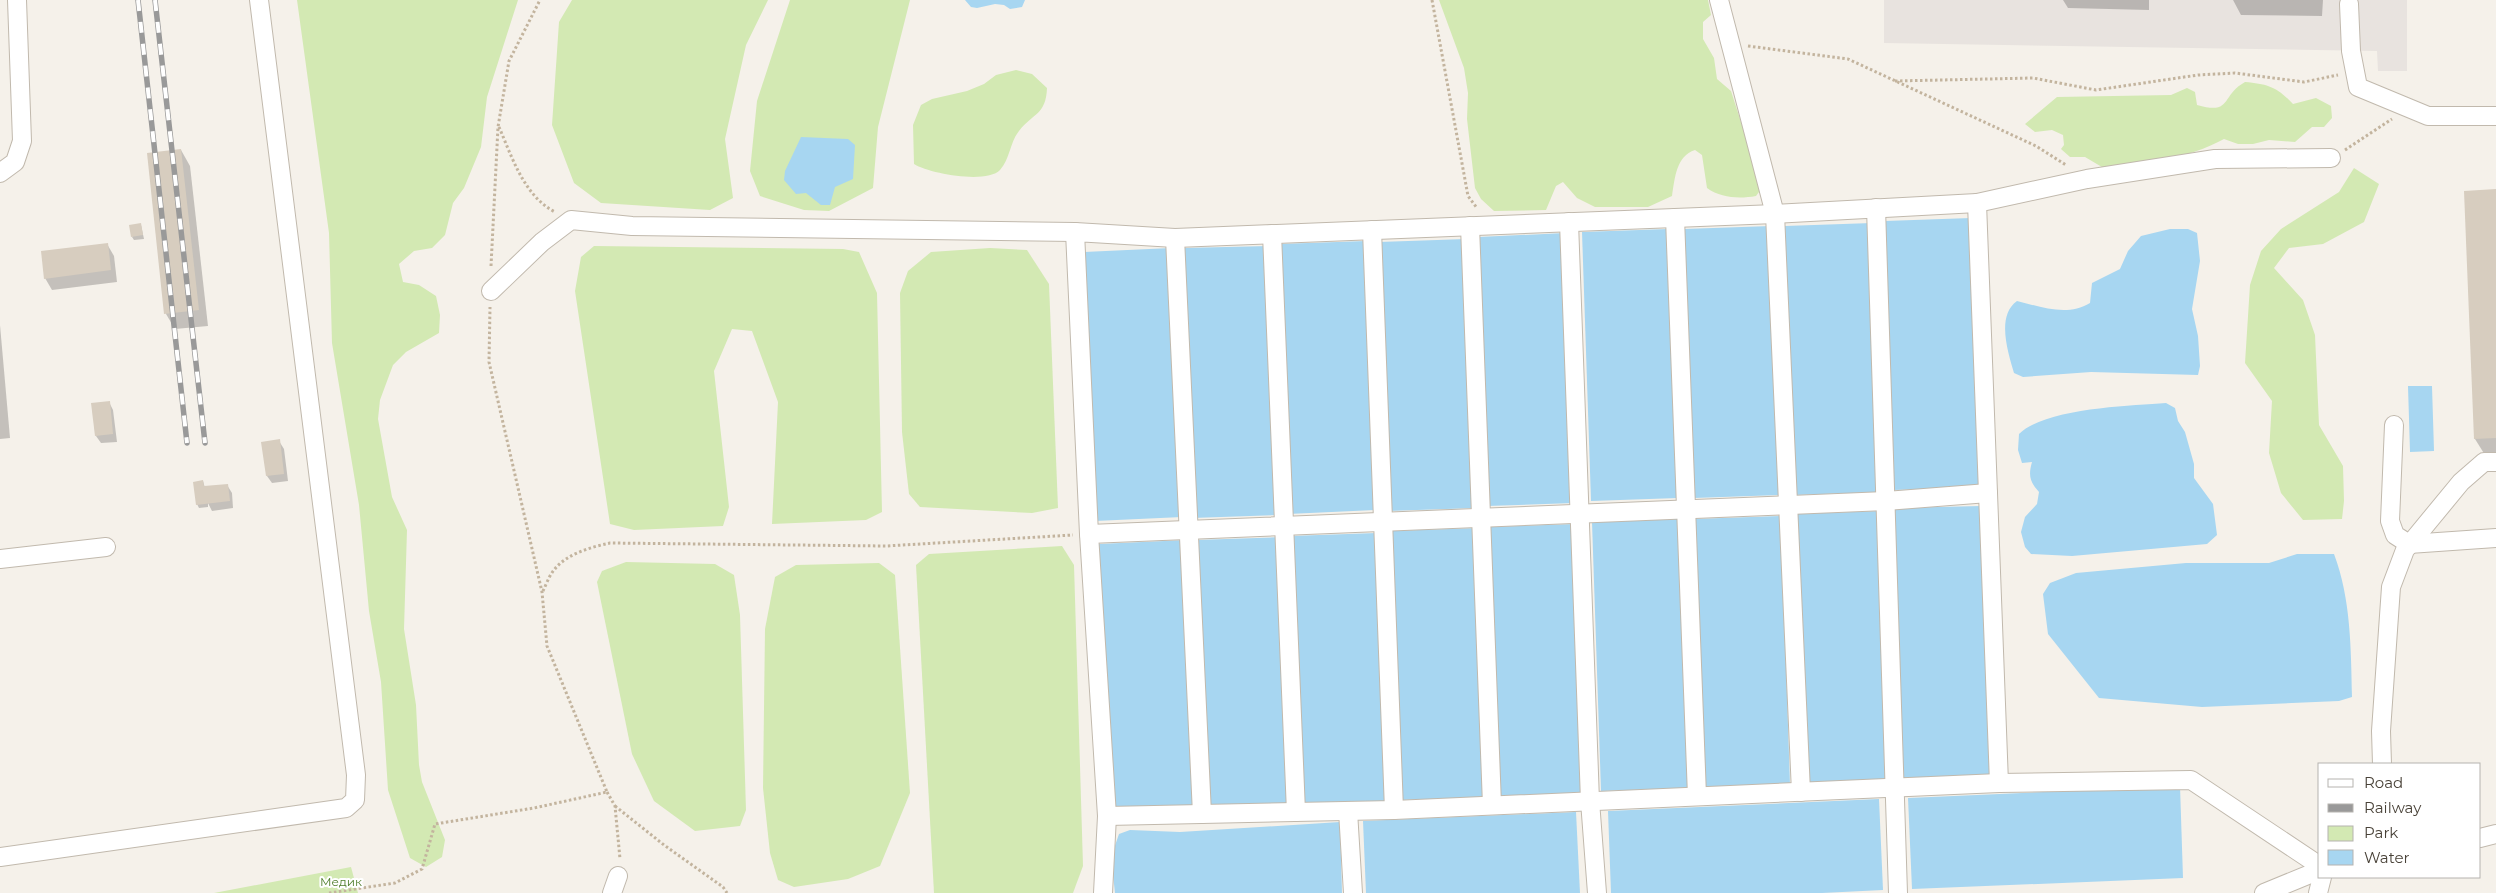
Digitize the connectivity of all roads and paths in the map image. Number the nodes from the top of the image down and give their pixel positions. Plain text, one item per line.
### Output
1 (17, 0) edge
2 (259, 0) edge
3 (540, 0) edge
4 (1432, 0) edge
5 (1719, 0) edge
6 (2349, 4) dead end
7 (1730, 44) junction
8 (2355, 72) junction
9 (1895, 81) junction
10 (2409, 108) junction
11 (2496, 116) edge
12 (498, 127) junction
13 (2331, 158) joint
14 (0, 173) edge
15 (2087, 178) junction
16 (1977, 203) junction
17 (1876, 208) junction
18 (1775, 214) junction
19 (1675, 218) junction
20 (571, 220) junction
21 (1569, 222) junction
22 (1491, 225) junction
23 (1470, 226) junction
24 (1372, 230) junction
25 (1075, 232) junction
26 (1272, 234) junction
27 (1175, 238) junction
28 (491, 291) junction
29 (2394, 425) dead end
30 (2496, 462) edge
31 (1988, 493) junction
32 (1886, 501) junction
33 (1788, 504) junction
34 (1686, 508) junction
35 (1580, 513) junction
36 (1480, 516) junction
37 (1383, 520) junction
38 (1284, 524) junction
39 (1189, 529) junction
40 (1089, 534) junction
41 (2496, 538) edge
42 (2410, 544) junction
43 (106, 547) dead end
44 (0, 559) edge
45 (542, 592) junction
46 (2382, 763) edge
47 (1999, 783) junction
48 (1895, 788) junction
49 (606, 792) junction
50 (1800, 792) junction
51 (1697, 796) junction
52 (1590, 801) junction
53 (1492, 805) junction
54 (615, 806) junction
55 (1394, 810) junction
56 (1348, 811) junction
57 (1296, 812) junction
58 (1202, 814) junction
59 (1107, 816) junction
60 (0, 857) edge
61 (2318, 865) edge
62 (2318, 871) edge
63 (618, 876) junction
64 (2322, 878) edge
65 (329, 893) edge
66 (612, 893) edge
67 (622, 893) edge
68 (727, 893) edge
69 (1103, 893) edge
70 (1353, 893) edge
71 (1598, 893) edge
72 (1898, 893) edge
73 (2264, 893) edge
74 (2318, 893) edge

1 - 14 lane
2 - 60 lane
3 - 12 path
4 - 22 path
5 - 7 lane
6 - 8 lane
7 - 9 path
7 - 18 lane
8 - 9 path
8 - 10 lane
9 - 15 path
10 - 11 lane
10 - 13 path
12 - 20 path
12 - 28 path
13 - 15 lane
15 - 16 lane
16 - 17 lane
16 - 31 lane
17 - 18 lane
17 - 32 lane
18 - 19 lane
18 - 33 lane
19 - 21 lane
19 - 34 lane
20 - 25 lane
20 - 28 lane
21 - 22 lane
21 - 35 lane
22 - 23 lane
23 - 24 lane
23 - 36 lane
24 - 26 lane
24 - 37 lane
25 - 27 lane
25 - 40 lane
26 - 27 lane
26 - 38 lane
27 - 39 lane
28 - 45 path
29 - 42 lane
30 - 42 lane
31 - 32 lane
31 - 47 lane
32 - 33 lane
32 - 48 lane
33 - 34 lane
33 - 50 lane
34 - 35 lane
34 - 51 lane
35 - 36 lane
35 - 52 lane
36 - 37 lane
36 - 53 lane
37 - 38 lane
37 - 55 lane
38 - 39 lane
38 - 57 lane
39 - 40 lane
39 - 58 lane
40 - 45 path
40 - 59 lane
41 - 42 lane
42 - 46 lane
43 - 44 lane
45 - 49 path
47 - 48 lane
47 - 61 lane
48 - 50 lane
48 - 72 lane
49 - 54 path
49 - 65 path
50 - 51 lane
51 - 52 lane
52 - 53 lane
52 - 71 lane
53 - 55 lane
54 - 63 path
54 - 68 path
55 - 56 lane
56 - 57 lane
56 - 70 lane
57 - 58 lane
58 - 59 lane
59 - 69 lane
62 - 73 lane
63 - 66 lane
63 - 67 lane
64 - 74 lane

